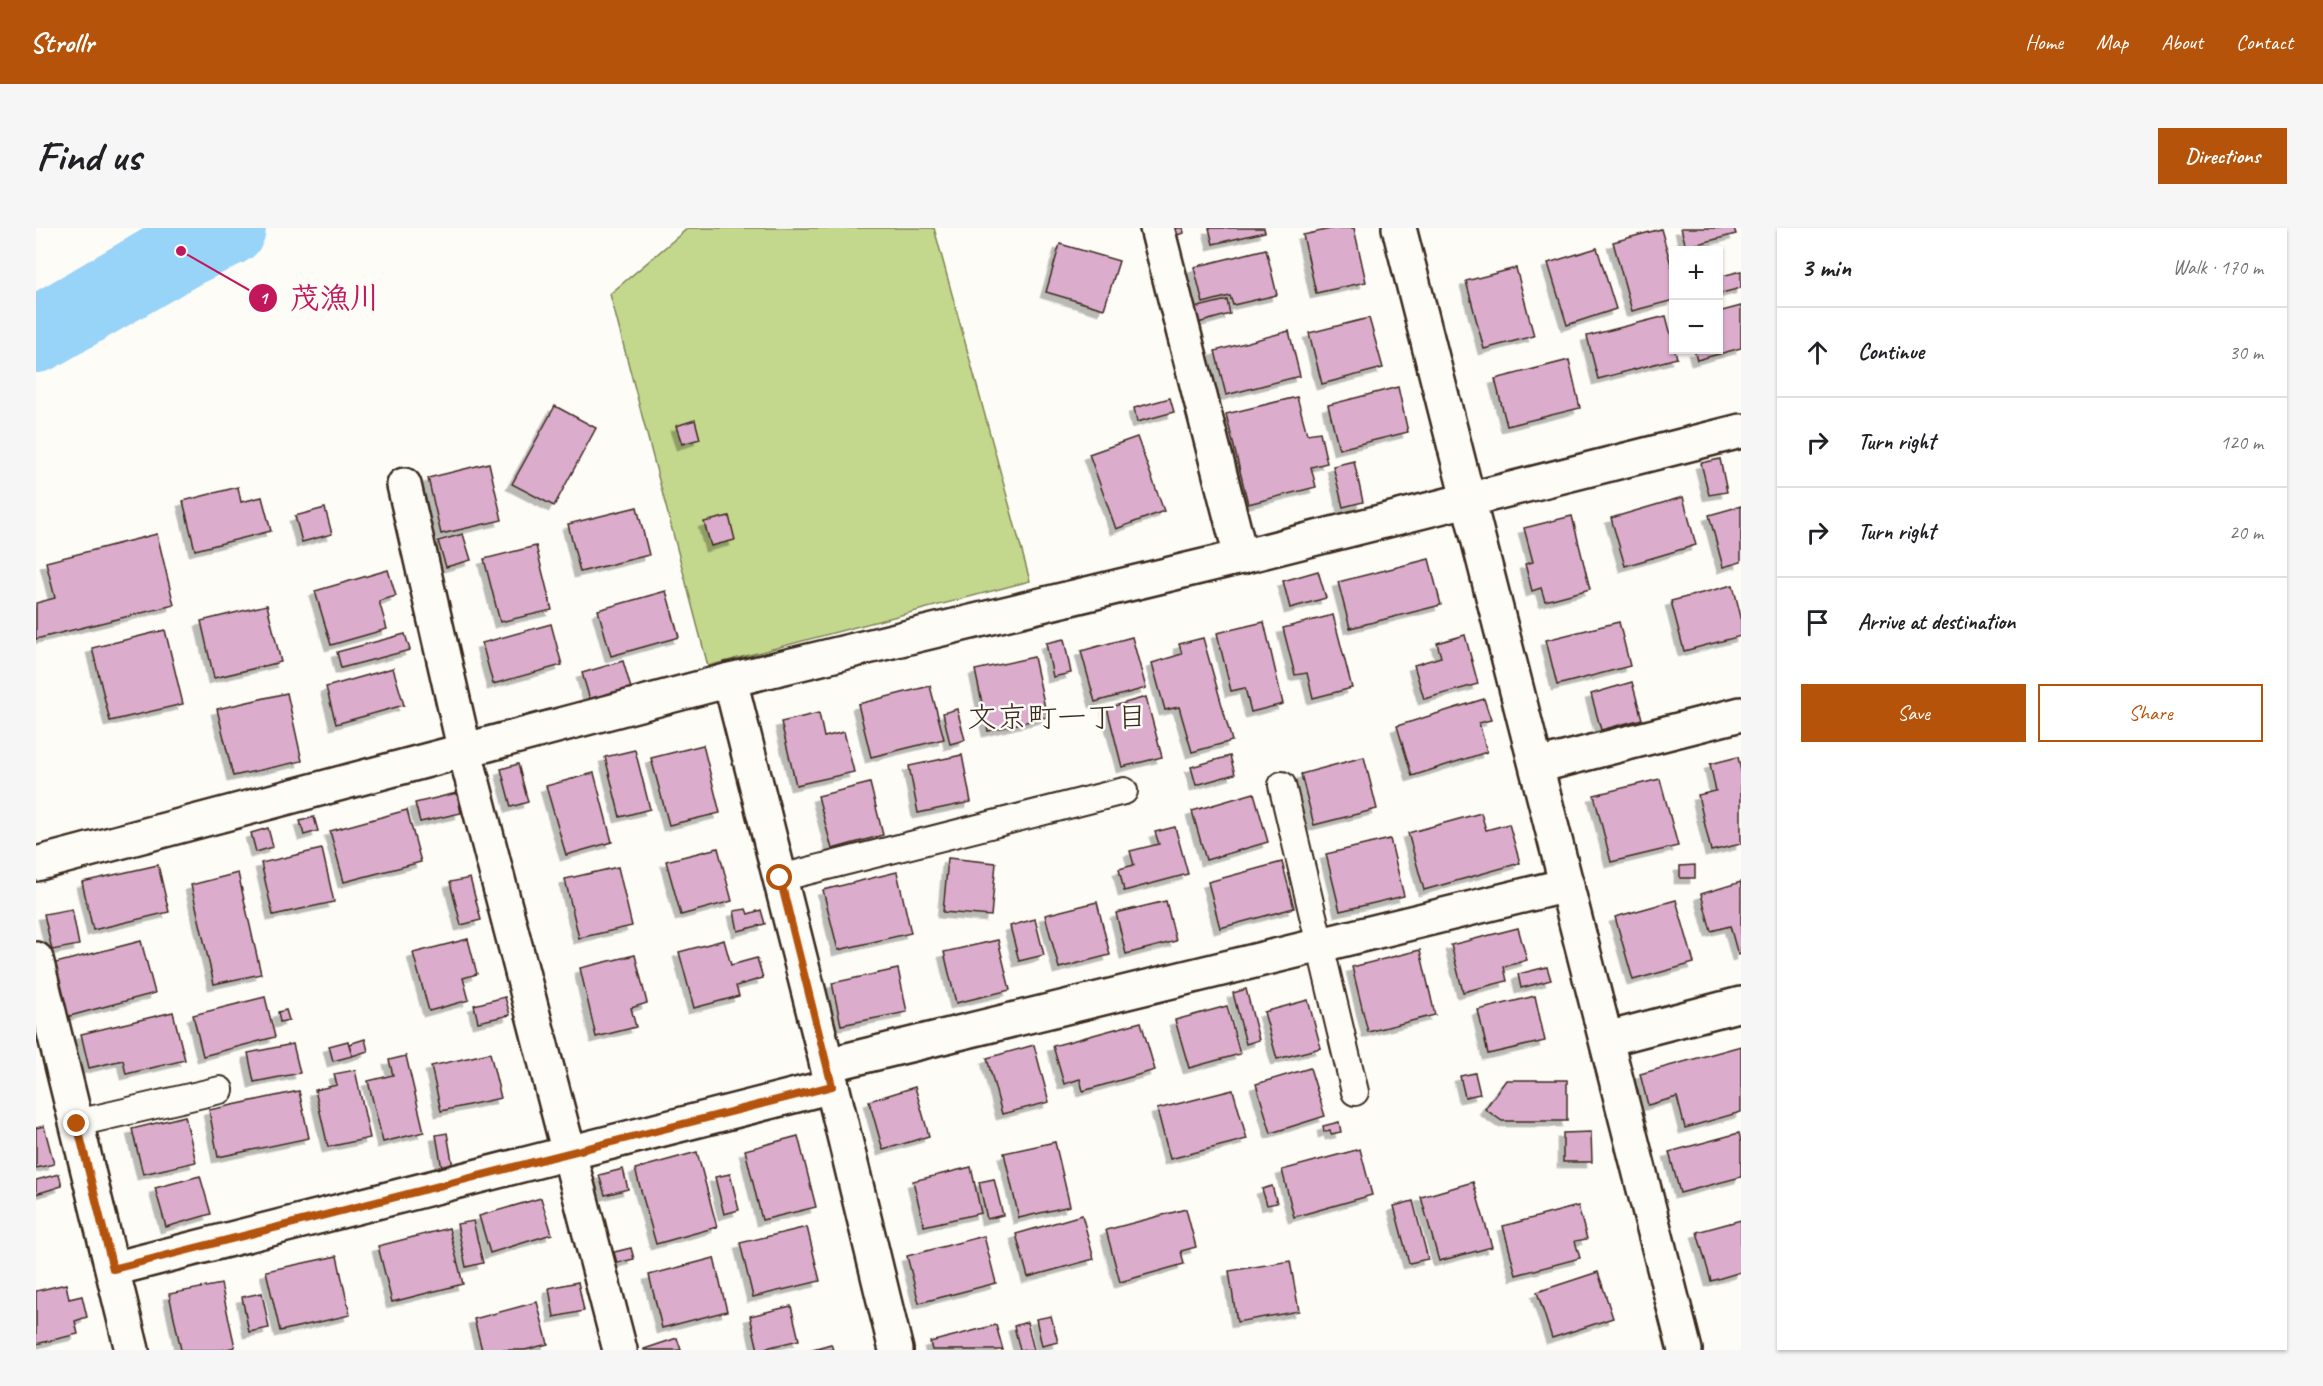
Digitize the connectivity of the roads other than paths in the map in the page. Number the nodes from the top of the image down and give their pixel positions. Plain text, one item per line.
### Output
1 (1157, 228) edge
2 (1399, 228) edge
3 (1741, 431) edge
4 (404, 485) dead end
5 (1468, 498) junction
6 (1241, 557) junction
7 (730, 680) junction
8 (1741, 714) edge
9 (465, 752) junction
10 (1537, 766) junction
11 (1282, 785) dead end
12 (1124, 791) dead end
13 (36, 864) edge
14 (780, 878) junction
15 (1568, 885) junction
16 (1321, 945) junction
17 (36, 959) edge
18 (1741, 1004) edge
19 (1607, 1039) junction
20 (830, 1075) junction
21 (220, 1089) dead end
22 (1355, 1092) dead end
23 (77, 1124) junction
24 (570, 1154) junction
25 (113, 1269) junction
26 (132, 1350) edge
27 (620, 1350) edge
28 (896, 1350) edge
29 (1685, 1350) edge

1 - 6 street
2 - 5 street
3 - 5 street
4 - 9 street
5 - 6 street
5 - 10 street
6 - 7 street
7 - 9 street
7 - 14 street
8 - 10 street
9 - 13 street
9 - 24 street
10 - 15 street
11 - 16 lane
12 - 14 lane
14 - 20 street
15 - 16 street
15 - 19 street
16 - 20 street
16 - 22 lane
17 - 23 street
18 - 19 street
19 - 29 street
20 - 24 street
20 - 28 street
21 - 23 lane
23 - 25 street
24 - 25 street
24 - 27 street
25 - 26 street

